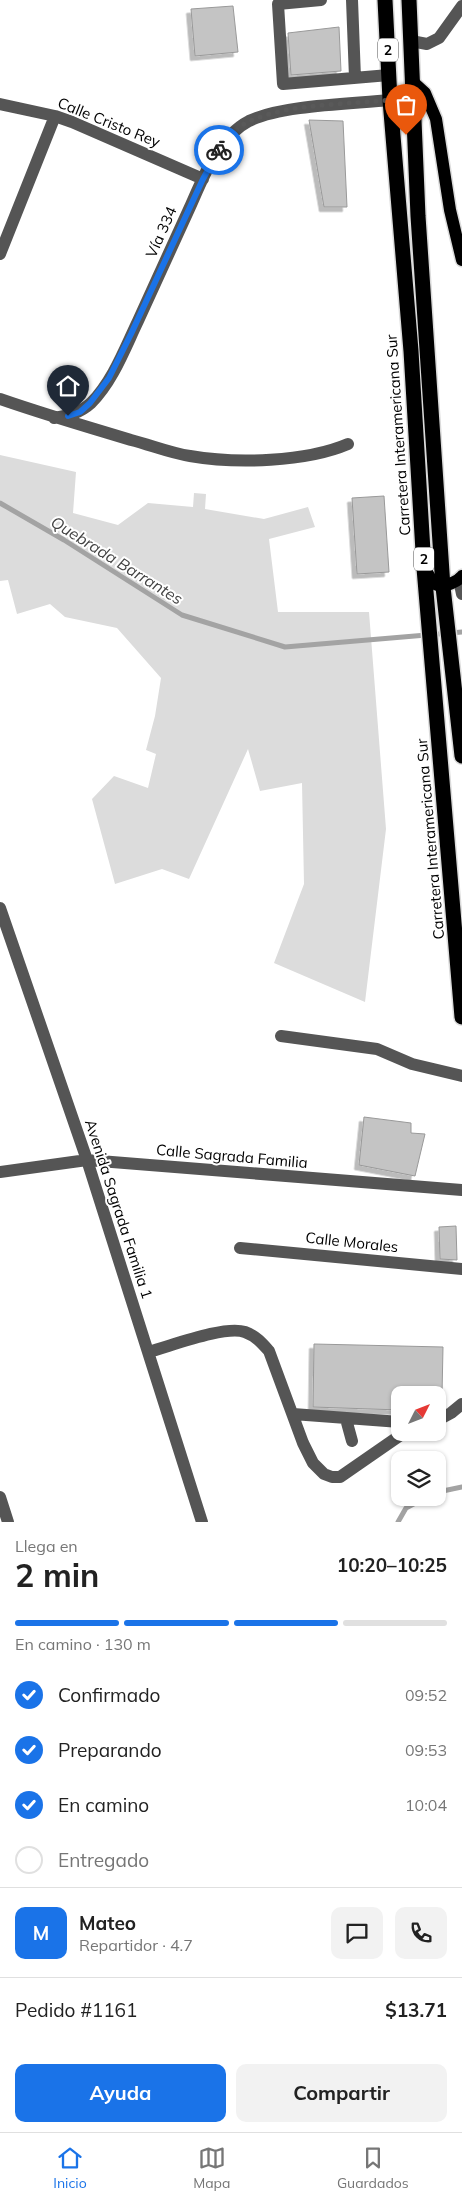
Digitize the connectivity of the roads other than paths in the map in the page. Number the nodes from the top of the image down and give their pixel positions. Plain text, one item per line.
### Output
1 (321, 0) edge
2 (352, 0) edge
3 (386, 0) edge
4 (399, 0) edge
5 (409, 0) edge
6 (462, 6) edge
7 (411, 42) junction
8 (412, 61) junction
9 (389, 75) junction
10 (356, 78) junction
11 (413, 82) junction
12 (390, 100) junction
13 (0, 104) edge
14 (55, 116) junction
15 (417, 176) junction
16 (203, 179) junction
17 (0, 254) edge
18 (462, 260) edge
19 (0, 399) edge
20 (54, 418) junction
21 (348, 444) dead end
22 (424, 568) junction
23 (461, 578) edge
24 (443, 587) junction
25 (462, 594) edge
26 (462, 756) edge
27 (0, 908) edge
28 (462, 1017) edge
29 (281, 1036) dead end
30 (462, 1076) edge
31 (87, 1160) junction
32 (0, 1172) edge
33 (462, 1190) edge
34 (240, 1248) dead end
35 (462, 1269) edge
36 (148, 1352) junction
37 (462, 1404) edge
38 (293, 1414) junction
39 (446, 1416) edge
40 (346, 1419) junction
41 (391, 1422) edge
42 (352, 1441) dead end
43 (392, 1441) edge
44 (0, 1497) edge
45 (8, 1522) edge
46 (202, 1522) edge

1 - 10 street
2 - 10 street
3 - 9 highway, Carretera Interamericana Sur / 2
4 - 7 highway
5 - 7 highway, 2
6 - 7 street
7 - 8 highway, 2
8 - 11 highway, 2
8 - 12 highway
9 - 10 street
9 - 12 highway, Carretera Interamericana Sur / 2
11 - 15 highway, 2
11 - 18 main road
12 - 15 highway
12 - 16 street, Vía 334
12 - 22 highway, Carretera Interamericana Sur / 2
13 - 14 street, Calle Cristo Rey
14 - 16 street, Calle Cristo Rey
14 - 17 street
15 - 24 highway, 2
16 - 20 street, Vía 334
19 - 20 street
20 - 21 street
22 - 24 main road
22 - 28 highway, Carretera Interamericana Sur / 2
23 - 24 main road
23 - 25 street
24 - 26 highway, 2
27 - 31 street, Avenida Sagrada Familia 1
29 - 30 street
31 - 32 street, Calle Sagrada Familia
31 - 33 street, Calle Sagrada Familia
31 - 36 street, Avenida Sagrada Familia 1
34 - 35 street, Calle Morales
36 - 38 street
36 - 46 street, Avenida Sagrada Familia 1
37 - 39 street
38 - 40 street
38 - 43 street
40 - 41 street
40 - 42 street
44 - 45 street

